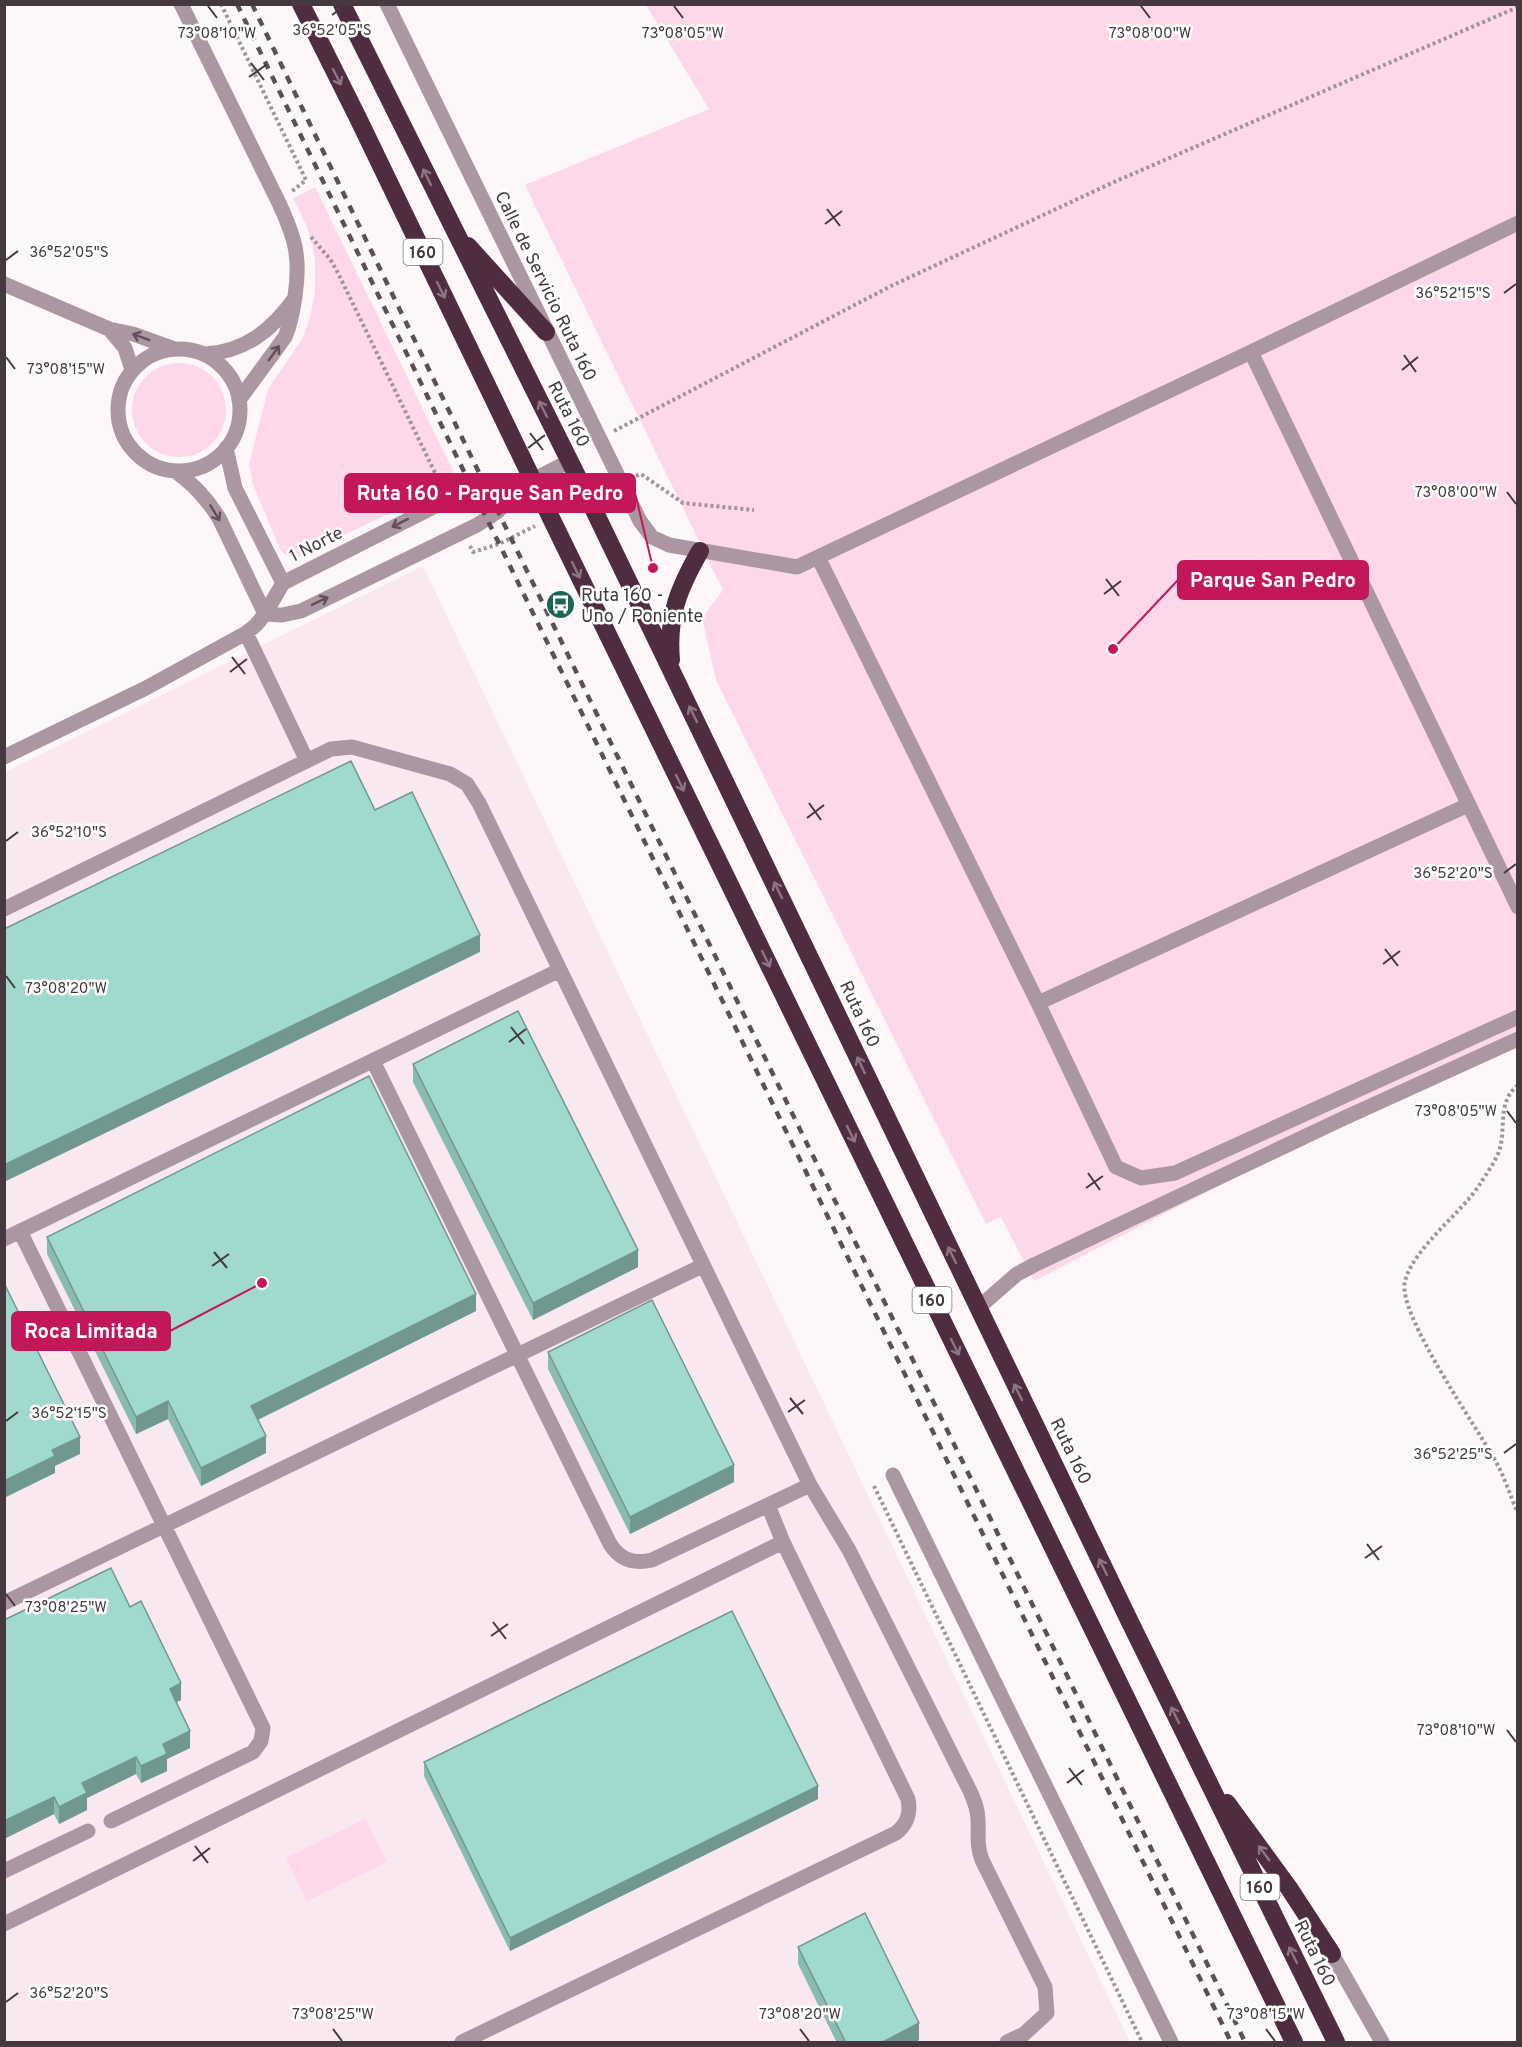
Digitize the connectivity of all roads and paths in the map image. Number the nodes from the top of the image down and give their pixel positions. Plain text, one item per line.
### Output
1 (181, 4) edge
2 (221, 4) edge
3 (301, 4) edge
4 (342, 4) edge
5 (387, 4) edge
6 (1518, 7) edge
7 (278, 201) junction
8 (286, 218) junction
9 (1518, 223) edge
10 (453, 229) junction
11 (4, 284) edge
12 (295, 298) junction
13 (109, 329) junction
14 (546, 332) junction
15 (172, 348) junction
16 (1251, 352) junction
17 (205, 354) junction
18 (132, 370) junction
19 (239, 400) junction
20 (599, 436) junction
21 (226, 448) junction
22 (570, 461) junction
23 (175, 471) junction
24 (533, 480) junction
25 (622, 483) junction
26 (448, 499) junction
27 (754, 510) dead end
28 (551, 518) junction
29 (463, 532) junction
30 (700, 551) junction
31 (818, 557) junction
32 (283, 583) junction
33 (265, 614) junction
34 (246, 633) junction
35 (674, 673) junction
36 (4, 757) edge
37 (307, 761) junction
38 (1468, 805) junction
39 (1518, 908) edge
40 (4, 909) edge
41 (560, 970) junction
42 (1038, 1003) junction
43 (1518, 1017) edge
44 (1518, 1039) edge
45 (373, 1060) junction
46 (1518, 1085) edge
47 (21, 1231) junction
48 (4, 1239) edge
49 (702, 1266) junction
50 (978, 1308) junction
51 (516, 1355) junction
52 (893, 1475) dead end
53 (810, 1485) junction
54 (874, 1486) dead end
55 (768, 1505) junction
56 (1518, 1513) edge
57 (165, 1525) junction
58 (783, 1542) junction
59 (4, 1603) edge
60 (1201, 1767) junction
61 (111, 1821) dead end
62 (88, 1831) dead end
63 (4, 1871) edge
64 (4, 1924) edge
65 (1332, 1954) joint
66 (462, 2043) edge
67 (1007, 2043) edge
68 (1142, 2043) edge
69 (1171, 2043) edge
70 (1294, 2043) edge
71 (1336, 2043) edge
72 (1382, 2043) edge

1 - 7 street
2 - 7 path
3 -> 24 highway, 160
10 -> 4 highway, Ruta 160 / 160
5 - 14 street, Calle de Servicio Ruta 160
6 - 20 path
7 - 8 street
8 - 12 street
8 - 26 path
9 - 16 street, Calle de Servicio Ruta 160
10 - 14 highway
22 -> 10 highway, Ruta 160 / 160
11 - 13 street
12 - 17 street
19 -> 12 street
15 -> 13 street
13 - 18 street
14 - 20 street, Calle de Servicio Ruta 160
15 - 17 street
15 - 18 street
16 - 31 street, Calle de Servicio Ruta 160
16 - 38 street
17 - 19 street
18 - 23 street
19 - 21 street
20 - 25 street, Calle de Servicio Ruta 160
21 - 23 street
21 - 32 street
22 - 24 street, 1 Norte
22 - 35 highway, Ruta 160 / 160
23 -> 33 street
24 - 26 street, 1 Norte
24 - 28 highway, 160
24 - 29 street, 1 Norte
25 - 27 path
25 - 30 street, Calle de Servicio Ruta 160
26 -> 32 street, 1 Norte
28 - 29 path
28 -> 70 highway, 160
33 -> 29 street, 1 Norte
30 - 31 street, Calle de Servicio Ruta 160
30 - 35 highway
31 - 42 street
32 - 33 street, 1 Norte
33 - 34 street, 1 Norte
34 - 36 street, 1 Norte
34 - 37 street
50 -> 35 highway, Ruta 160 / 160
37 - 40 street
37 - 41 street
38 - 39 street
38 - 42 street
41 - 45 street
41 - 49 street
42 - 43 street
44 - 50 street
45 - 47 street
45 - 51 street
46 - 56 path
47 - 48 street
47 - 57 street
49 - 51 street
49 - 53 street
60 -> 50 highway, Ruta 160 / 160
51 - 55 street
51 - 57 street
52 - 69 street
53 - 55 street
53 - 67 street
54 - 68 path
55 - 58 street
57 - 59 street
57 - 61 street
58 - 64 street
58 - 66 street
65 -> 60 highway
71 -> 60 highway, Ruta 160 / 160
62 - 63 street
65 - 72 street

